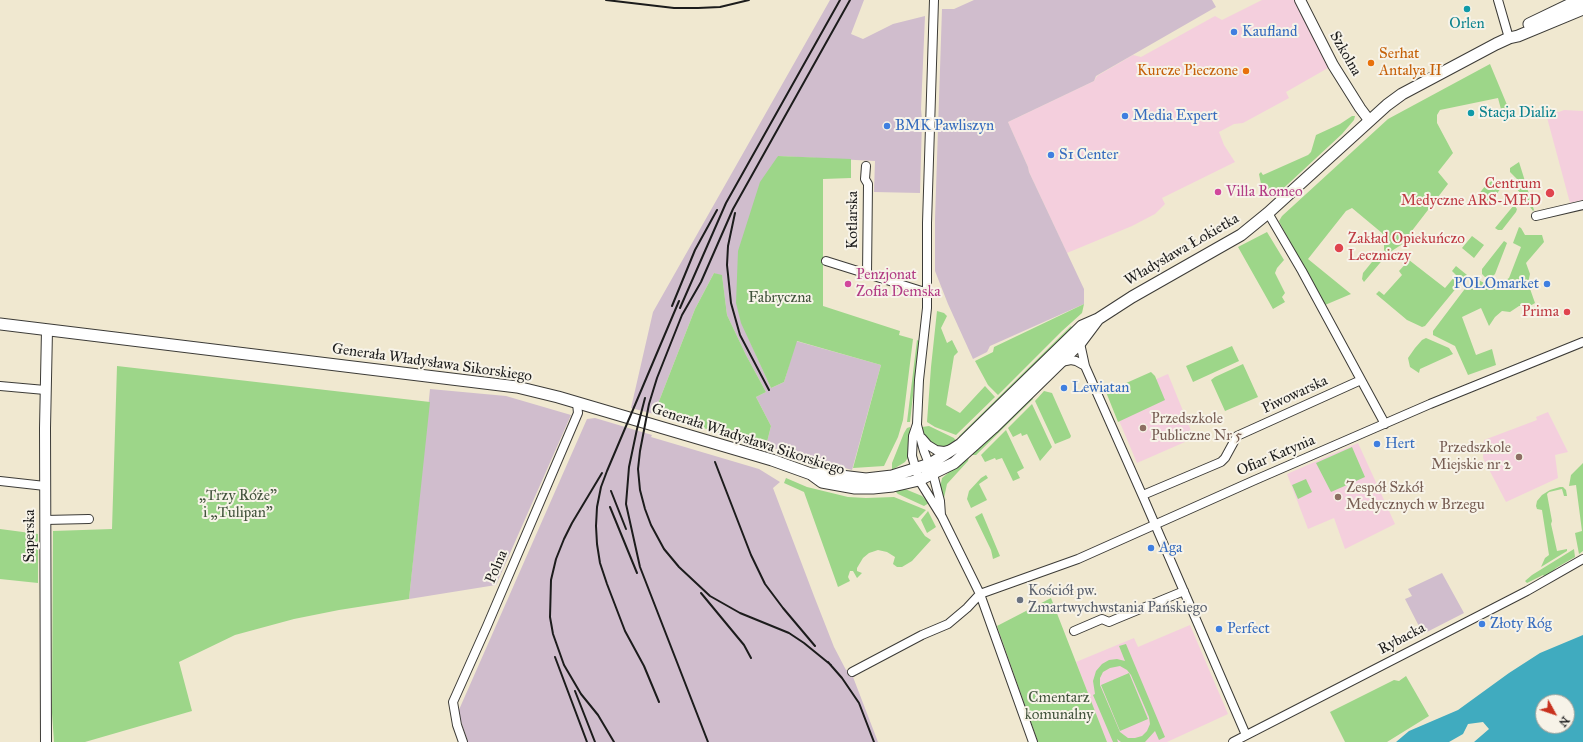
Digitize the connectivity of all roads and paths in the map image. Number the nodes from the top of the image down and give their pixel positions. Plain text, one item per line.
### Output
1 (934, 0) edge
2 (1300, 0) edge
3 (1498, 0) edge
4 (1579, 0) edge
5 (1583, 9) edge
6 (1509, 38) junction
7 (1369, 120) junction
8 (866, 166) dead end
9 (1583, 205) edge
10 (1268, 213) junction
11 (1536, 216) dead end
12 (826, 261) dead end
13 (866, 274) junction
14 (928, 293) junction
15 (1098, 319) junction
16 (0, 324) edge
17 (47, 330) junction
18 (1583, 342) edge
19 (1080, 343) junction
20 (1060, 362) junction
21 (1085, 366) junction
22 (1361, 380) junction
23 (0, 386) edge
24 (45, 390) junction
25 (577, 403) junction
26 (917, 424) junction
27 (1385, 424) junction
28 (920, 434) junction
29 (956, 448) junction
30 (932, 469) junction
31 (917, 475) junction
32 (0, 481) edge
33 (45, 486) junction
34 (1143, 495) junction
35 (942, 518) junction
36 (89, 519) dead end
37 (45, 520) junction
38 (1156, 525) junction
39 (1583, 559) edge
40 (1184, 591) junction
41 (980, 594) junction
42 (1074, 631) dead end
43 (852, 672) dead end
44 (1246, 735) junction
45 (46, 742) edge
46 (463, 742) edge
47 (1033, 742) edge
48 (1233, 742) edge

1 - 14 street
2 - 7 street, Szkolna
3 - 6 street
4 - 6 main road, Władysława Łokietka
5 - 6 main road, Władysława Łokietka
6 - 7 main road, Władysława Łokietka
7 - 10 main road, Władysława Łokietka
8 - 13 street, Kotlarska
9 - 11 street
10 - 15 main road, Władysława Łokietka
10 - 22 street
12 - 13 street
13 - 14 street
14 - 26 street
15 - 19 main road, Władysława Łokietka
15 - 29 main road, Władysława Łokietka
16 - 17 main road, Generała Władysława Sikorskiego
17 - 24 street, Saperska
17 - 25 main road, Generała Władysława Sikorskiego
18 - 27 street, Ofiar Katynia
19 - 20 main road, Władysława Łokietka
19 - 21 street
20 - 21 street
20 - 30 main road, Władysława Łokietka
21 - 34 street
22 - 27 street
22 - 34 street, Piwowarska
23 - 24 street
24 - 33 street, Saperska
25 - 31 main road, Generała Władysława Sikorskiego
25 - 46 street, Polna
26 - 28 street
26 - 31 street
27 - 38 street, Ofiar Katynia
28 - 29 street
28 - 30 street
29 - 30 main road, Władysława Łokietka
30 - 31 main road, Władysława Łokietka
30 - 35 street
31 - 35 street
32 - 33 street
33 - 37 street, Saperska
34 - 38 street
35 - 41 street
36 - 37 street
37 - 45 street, Saperska
38 - 40 street
38 - 41 street, Ofiar Katynia
39 - 44 street, Rybacka
40 - 42 street
40 - 44 street
41 - 43 street
41 - 47 street
44 - 48 street, Rybacka

